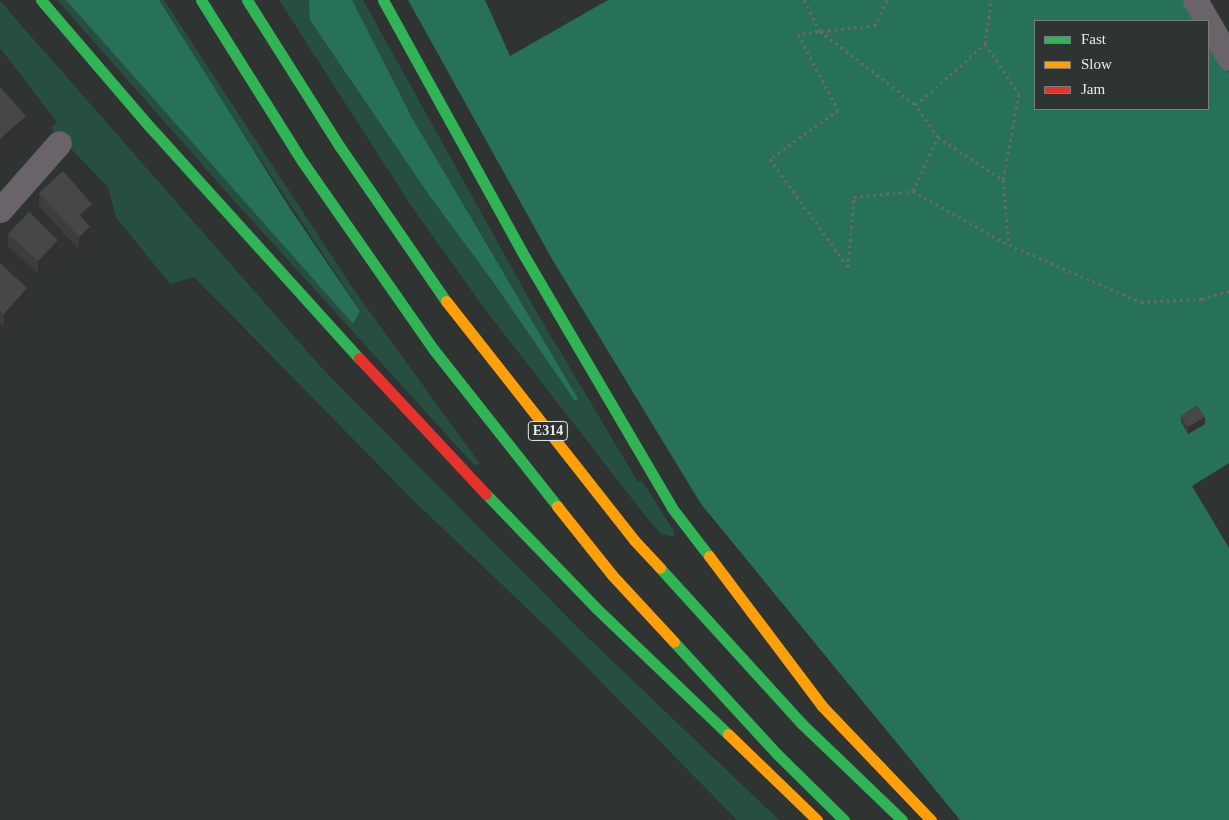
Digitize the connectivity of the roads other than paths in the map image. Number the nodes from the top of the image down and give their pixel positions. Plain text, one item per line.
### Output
1 (41, 0) edge
2 (201, 0) edge
3 (247, 0) edge
4 (383, 0) edge
5 (1195, 0) edge
6 (1207, 20) edge
7 (1209, 24) edge
8 (1229, 58) edge
9 (59, 143) dead end
10 (0, 210) edge
11 (817, 820) edge
12 (844, 820) edge
13 (902, 820) edge
14 (931, 820) edge

1 - 11 highway
2 - 12 highway, E314
3 - 13 highway, E314
4 - 14 highway
5 - 6 street
7 - 8 street
9 - 10 street

